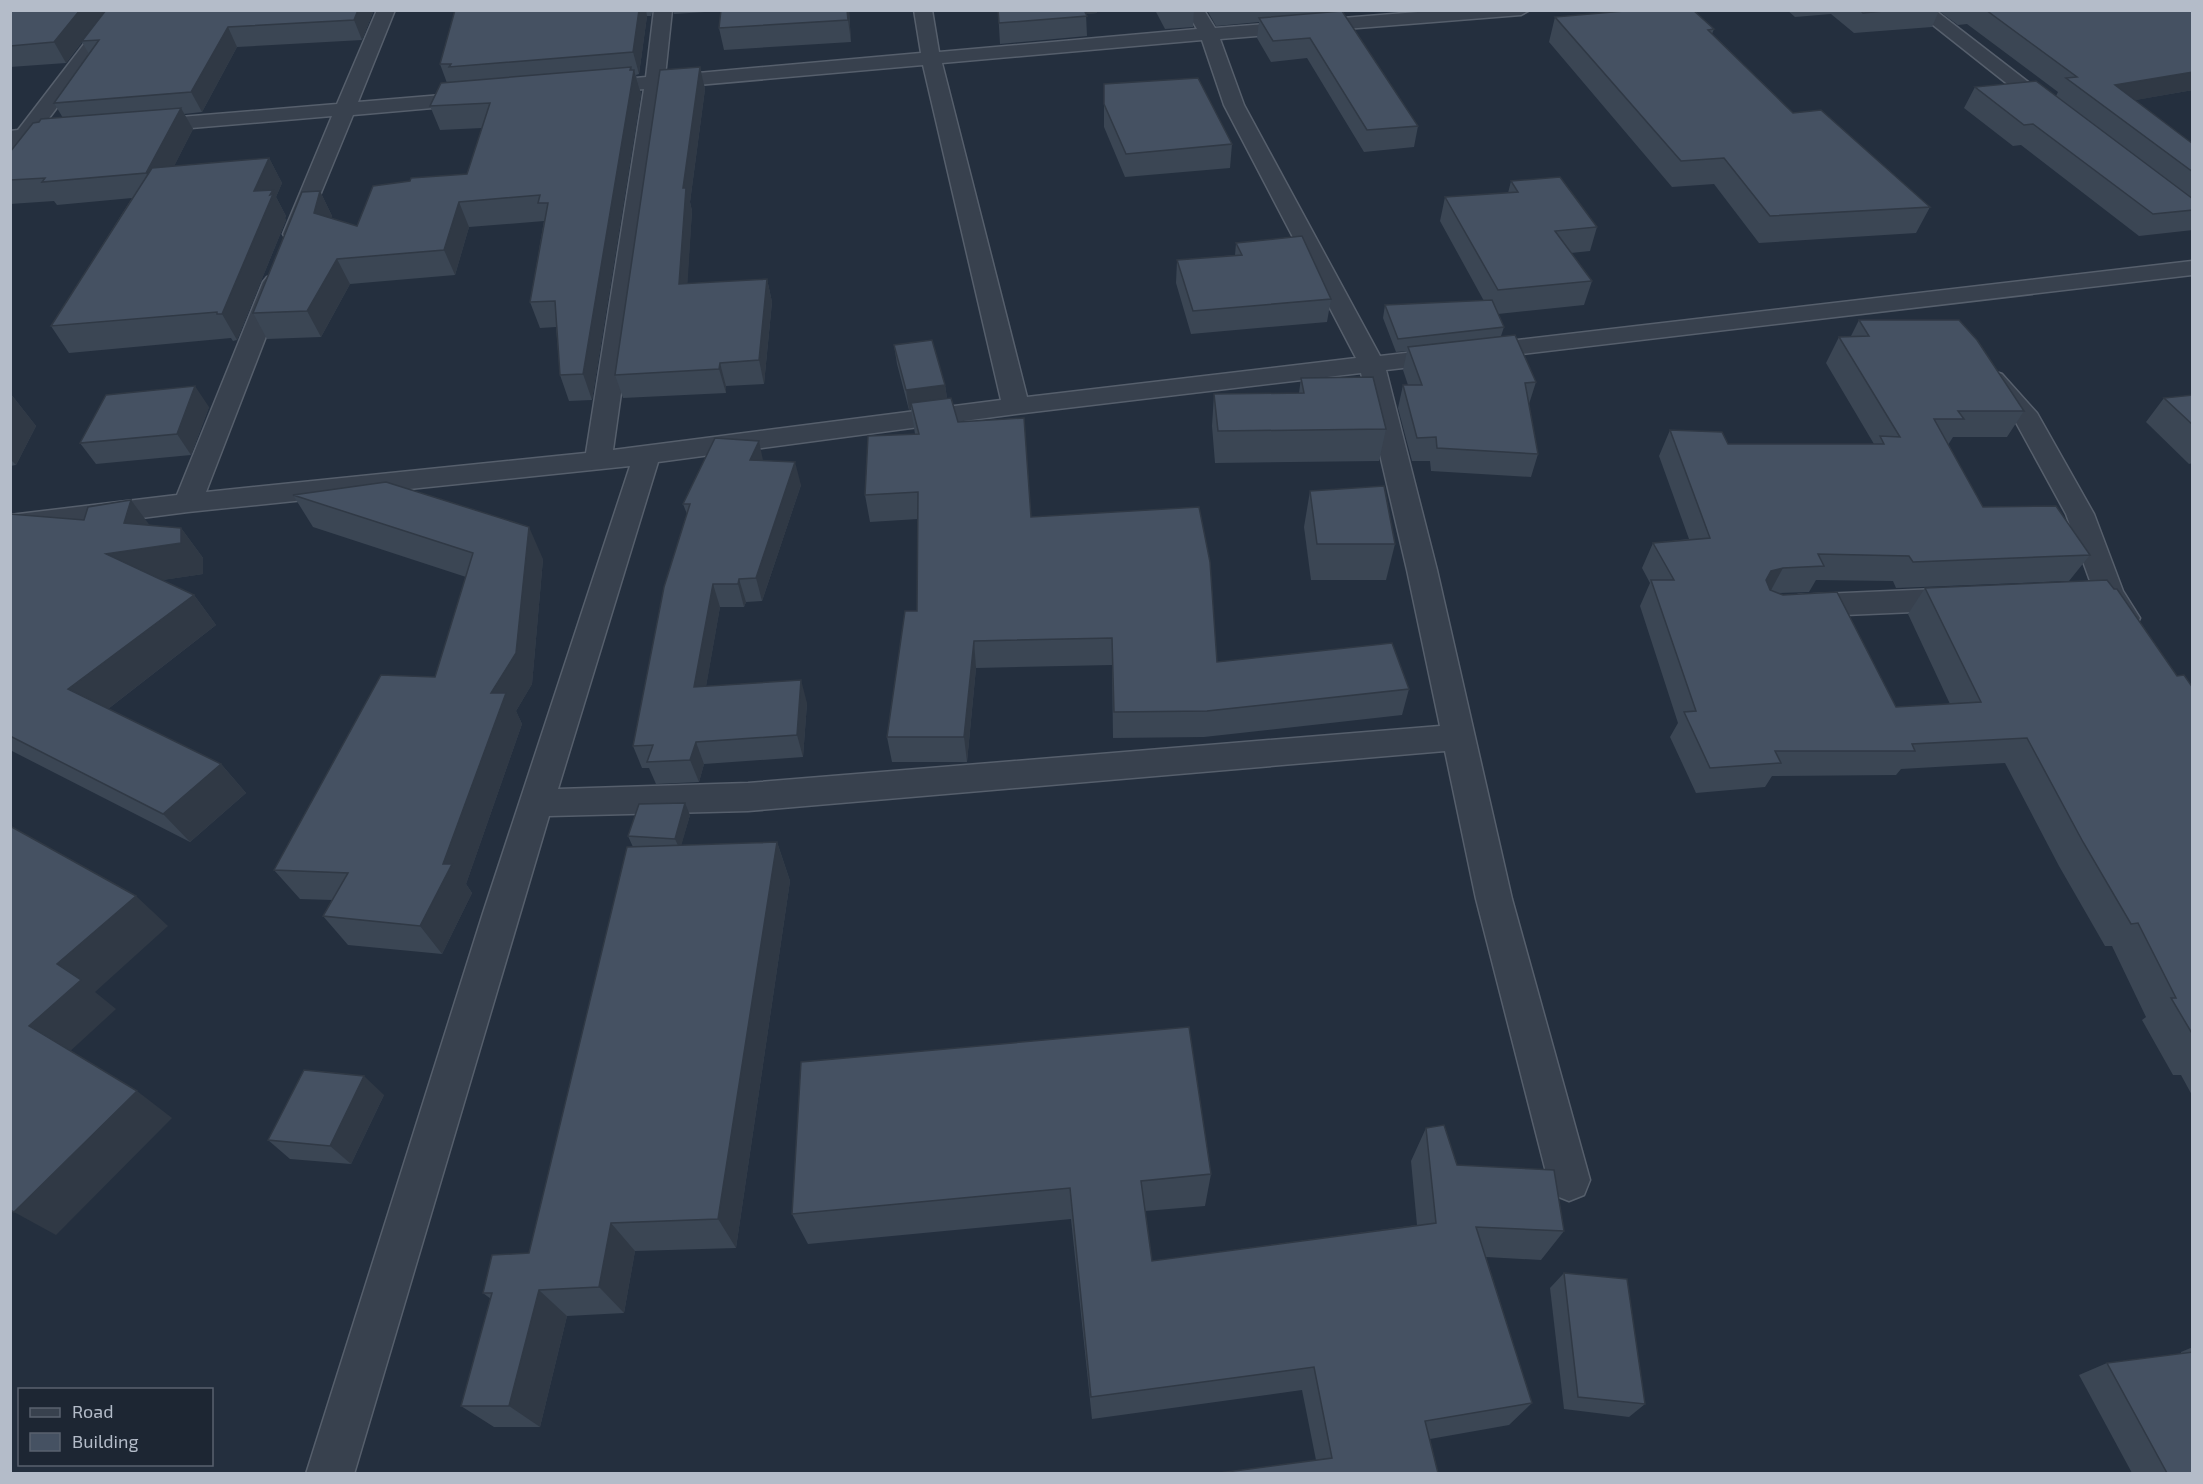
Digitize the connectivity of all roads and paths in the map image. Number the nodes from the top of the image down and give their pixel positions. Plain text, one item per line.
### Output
1 (120, 10) edge
2 (386, 10) edge
3 (663, 10) edge
4 (923, 10) edge
5 (1196, 10) edge
6 (1521, 10) edge
7 (1923, 10) edge
8 (1209, 34) junction
9 (930, 59) junction
10 (655, 82) junction
11 (574, 89) edge
12 (494, 96) edge
13 (344, 109) junction
14 (2063, 118) edge
15 (130, 127) edge
16 (83, 131) edge
17 (17, 137) edge
18 (10, 155) edge
19 (2193, 268) edge
20 (1924, 301) junction
21 (1947, 327) edge
22 (1978, 361) edge
23 (1372, 364) junction
24 (1016, 406) junction
25 (647, 454) junction
26 (598, 461) junction
27 (188, 503) junction
28 (10, 525) edge
29 (1992, 597) edge
30 (1769, 607) edge
31 (2141, 641) edge
32 (1459, 737) junction
33 (536, 803) junction
34 (1569, 1180) dead end
35 (330, 1473) edge

1 - 17 street
2 - 13 street
3 - 10 street
4 - 9 street
5 - 8 street
6 - 8 street
7 - 14 street
8 - 9 street
8 - 23 street
9 - 10 street
9 - 24 street
10 - 11 street
10 - 26 street
12 - 13 street
13 - 15 street
13 - 27 street
16 - 17 street
17 - 18 street
19 - 20 street
20 - 21 street
20 - 23 street
22 - 31 street
23 - 24 street
23 - 32 street
24 - 25 street
25 - 26 street
25 - 33 street
26 - 27 street
27 - 28 street
29 - 30 street
32 - 33 street
32 - 34 street
33 - 35 street

